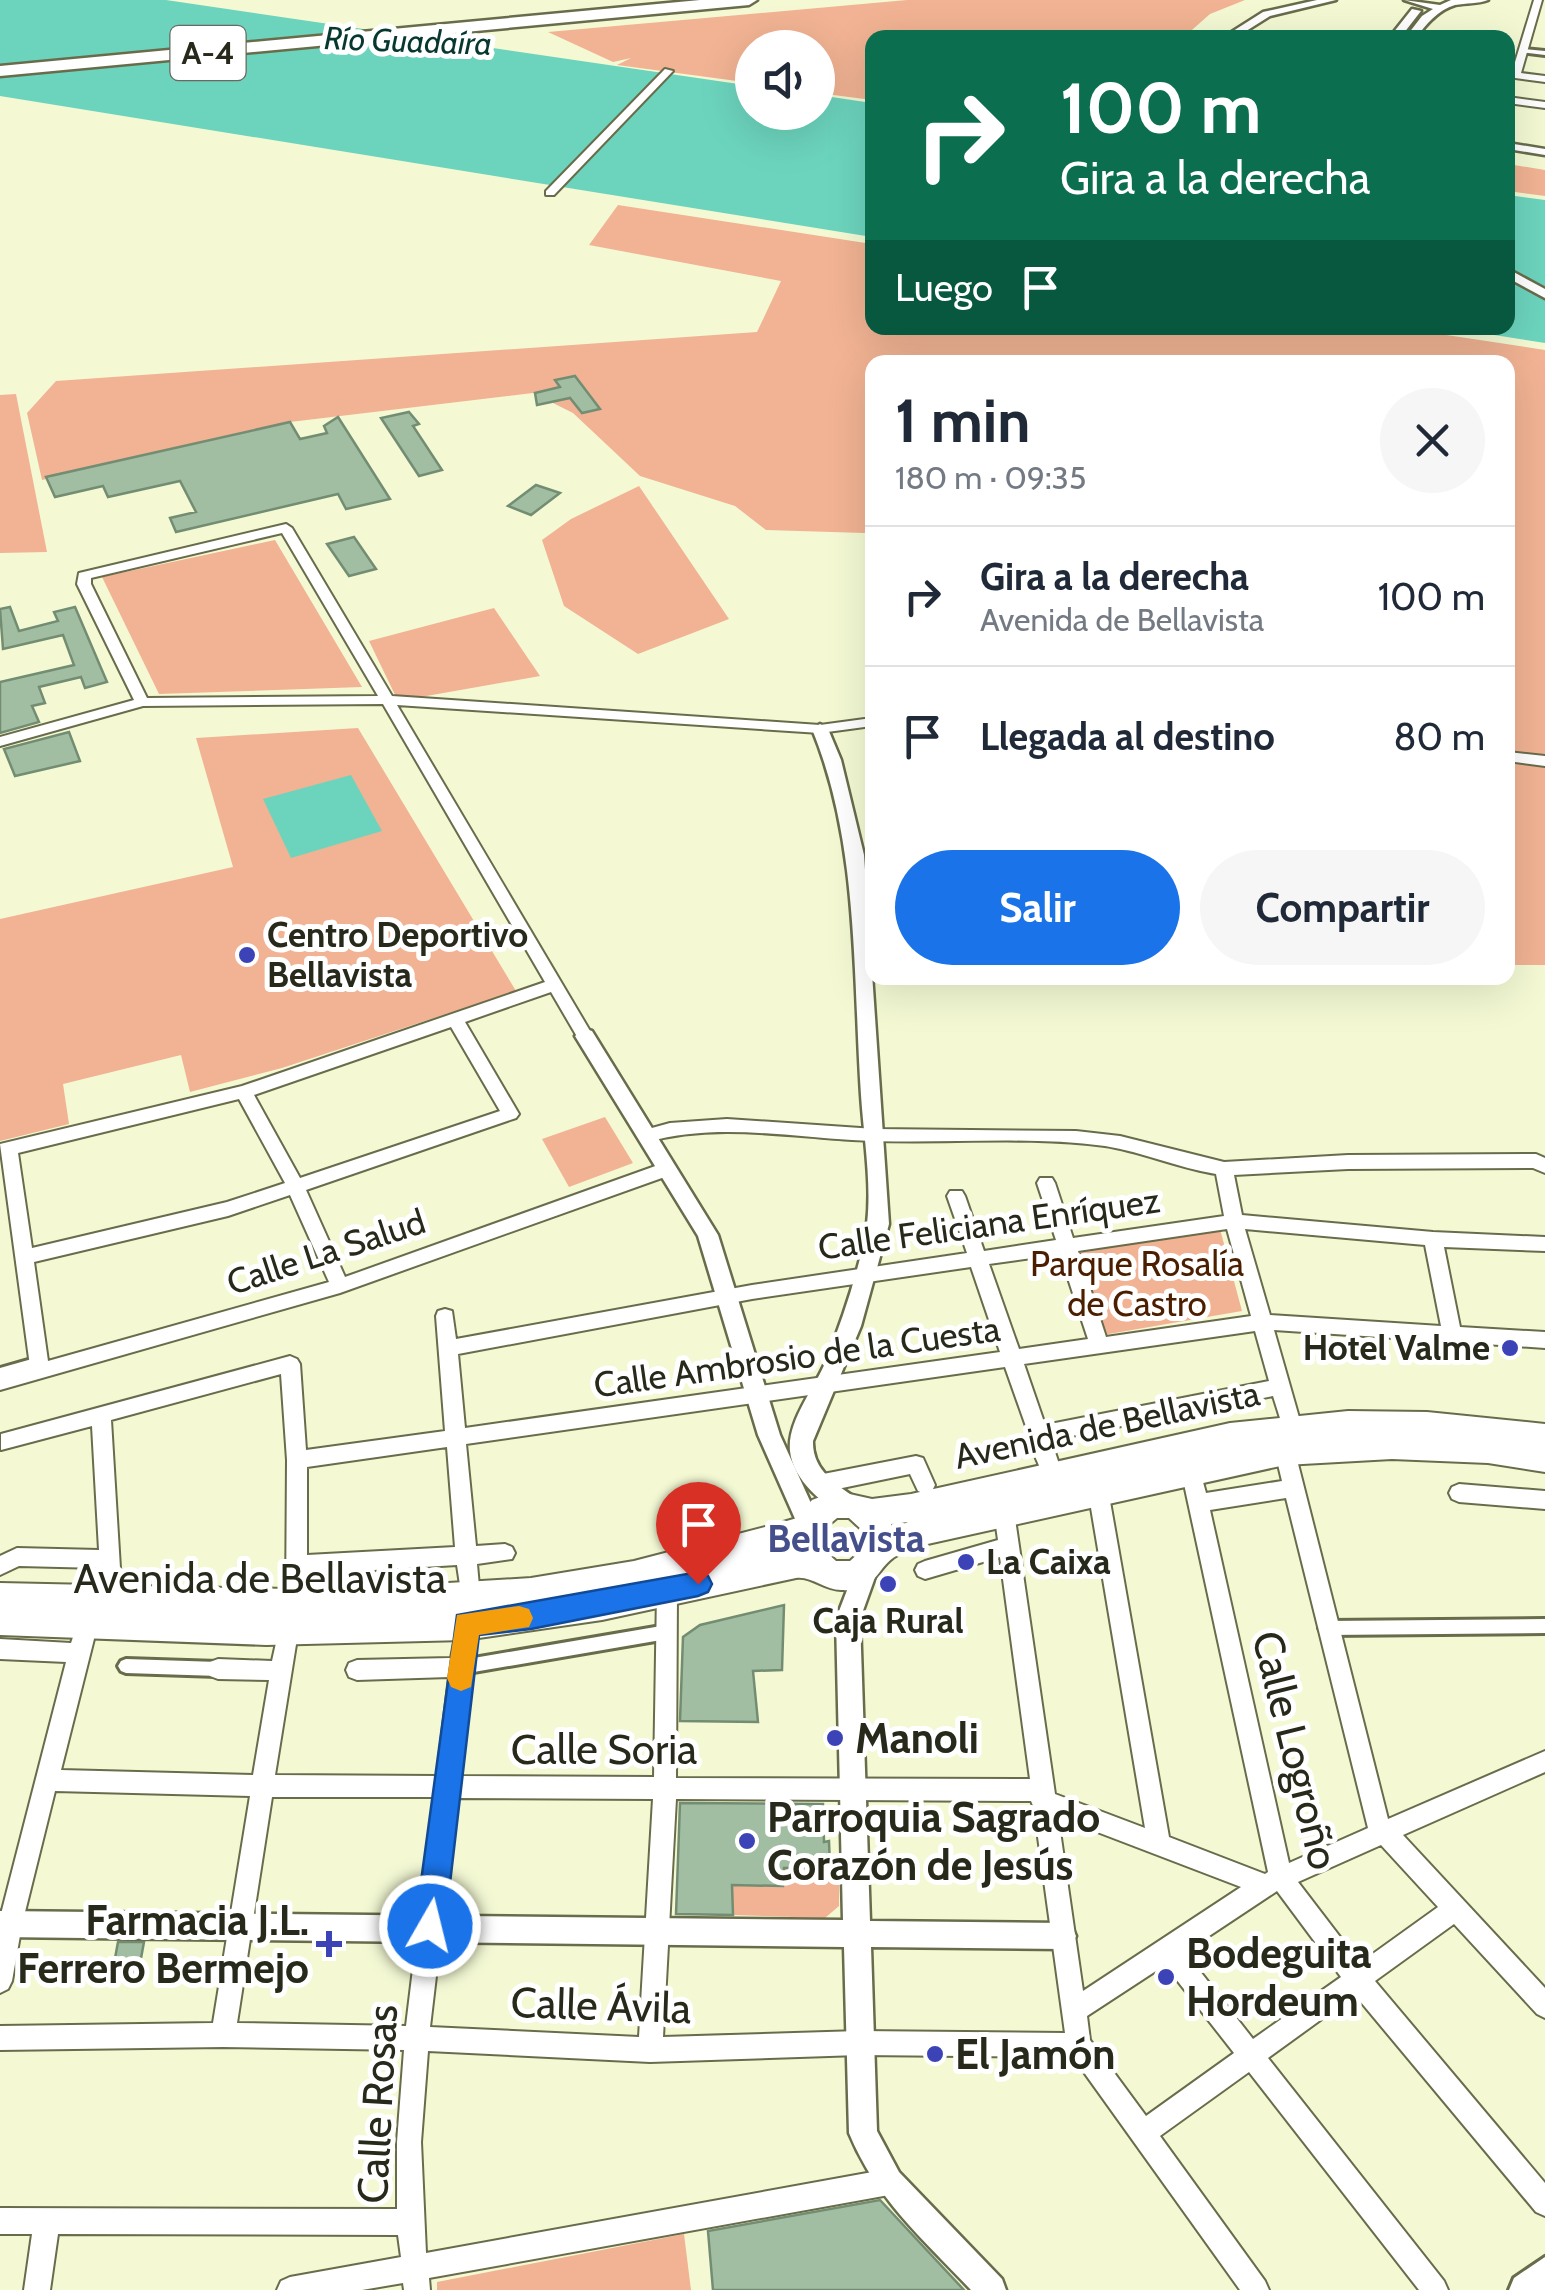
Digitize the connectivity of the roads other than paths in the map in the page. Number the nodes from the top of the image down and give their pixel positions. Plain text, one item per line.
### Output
1 (656, 0) edge
2 (749, 0) edge
3 (1331, 0) edge
4 (1483, 0) edge
5 (1538, 0) edge
6 (1459, 1) edge
7 (1414, 2) edge
8 (1441, 8) junction
9 (1235, 30) edge
10 (1398, 30) edge
11 (1416, 30) edge
12 (1524, 50) junction
13 (1545, 53) edge
14 (0, 63) edge
15 (1515, 69) edge
16 (0, 72) edge
17 (667, 72) dead end
18 (1515, 75) edge
19 (1545, 79) edge
20 (1515, 101) edge
21 (1545, 105) edge
22 (1515, 144) edge
23 (1545, 148) edge
24 (550, 193) dead end
25 (1515, 277) edge
26 (1545, 294) edge
27 (386, 700) junction
28 (142, 702) junction
29 (865, 723) edge
30 (820, 730) junction
31 (0, 742) edge
32 (1515, 759) edge
33 (1545, 761) edge
34 (555, 985) junction
35 (456, 1020) junction
36 (585, 1036) joint
37 (244, 1092) junction
38 (874, 1135) junction
39 (647, 1136) junction
40 (4, 1150) edge
41 (1545, 1166) edge
42 (667, 1169) junction
43 (1224, 1170) junction
44 (1046, 1183) dead end
45 (296, 1186) junction
46 (956, 1196) dead end
47 (1234, 1221) junction
48 (1433, 1239) junction
49 (1066, 1244) junction
50 (1545, 1244) edge
51 (24, 1257) junction
52 (978, 1258) junction
53 (868, 1275) junction
54 (340, 1286) junction
55 (726, 1296) junction
56 (445, 1316) dead end
57 (1264, 1322) junction
58 (1452, 1332) junction
59 (1545, 1340) edge
60 (1100, 1347) junction
61 (448, 1348) junction
62 (1011, 1360) junction
63 (39, 1366) junction
64 (0, 1374) edge
65 (0, 1382) edge
66 (827, 1385) junction
67 (1281, 1387) junction
68 (760, 1397) junction
69 (101, 1416) junction
70 (1036, 1435) junction
71 (1545, 1437) edge
72 (455, 1438) junction
73 (1289, 1440) junction
74 (1, 1442) edge
75 (1545, 1459) edge
76 (297, 1460) junction
77 (1191, 1470) junction
78 (1053, 1476) junction
79 (818, 1484) junction
80 (924, 1486) dead end
81 (1293, 1488) junction
82 (1098, 1490) junction
83 (1459, 1493) dead end
84 (1545, 1500) edge
85 (1199, 1503) junction
86 (857, 1510) junction
87 (1004, 1512) junction
88 (807, 1526) junction
89 (1008, 1546) junction
90 (505, 1553) dead end
91 (874, 1557) junction
92 (465, 1558) junction
93 (109, 1559) junction
94 (298, 1564) junction
95 (0, 1566) edge
96 (820, 1566) junction
97 (925, 1570) dead end
98 (668, 1592) junction
99 (0, 1598) edge
100 (120, 1603) junction
101 (468, 1611) junction
102 (292, 1619) junction
103 (848, 1619) junction
104 (0, 1620) edge
105 (1545, 1626) edge
106 (1328, 1628) junction
107 (667, 1632) junction
108 (83, 1638) junction
109 (0, 1649) edge
110 (126, 1666) dead end
111 (462, 1667) junction
112 (218, 1669) joint
113 (358, 1670) dead end
114 (282, 1671) junction
115 (1545, 1761) edge
116 (46, 1780) junction
117 (265, 1786) junction
118 (450, 1786) junction
119 (665, 1787) junction
120 (852, 1787) junction
121 (1042, 1795) junction
122 (1384, 1830) junction
123 (1159, 1845) junction
124 (1273, 1882) junction
125 (1456, 1908) junction
126 (5, 1924) edge
127 (430, 1926) junction
128 (238, 1927) junction
129 (658, 1930) junction
130 (856, 1933) junction
131 (1063, 1936) junction
132 (1169, 1951) junction
133 (0, 1980) edge
134 (1359, 1981) junction
135 (1545, 2006) edge
136 (1074, 2011) junction
137 (223, 2034) junction
138 (0, 2038) edge
139 (418, 2038) junction
140 (860, 2043) junction
141 (1079, 2045) junction
142 (650, 2050) junction
143 (1252, 2056) junction
144 (1145, 2132) junction
145 (889, 2182) junction
146 (1545, 2202) edge
147 (0, 2221) edge
148 (47, 2222) junction
149 (410, 2222) junction
150 (1545, 2274) edge
151 (416, 2280) edge
152 (37, 2290) edge
153 (290, 2290) edge
154 (991, 2290) edge
155 (1256, 2290) edge
156 (1434, 2290) edge
157 (1526, 2290) edge

1 - 14 highway, A-4
2 - 16 highway, A-4
3 - 9 street
4 - 6 street
5 - 12 street
6 - 8 street
7 - 8 street
7 - 10 street
8 - 11 street
12 - 13 street
12 - 15 street
17 - 24 street
18 - 19 street
20 - 21 street
22 - 23 street
25 - 26 street
27 - 28 street
27 - 28 street
27 - 30 street
27 - 34 street
28 - 31 street
29 - 30 street
30 - 38 street
32 - 33 street
34 - 35 street
34 - 36 street
35 - 37 street
35 - 45 street
36 - 39 street
37 - 40 street
37 - 45 street
38 - 39 street
38 - 43 street
38 - 53 street
39 - 42 street
40 - 51 street
41 - 43 street
42 - 54 street, Calle La Salud
42 - 55 street
43 - 47 street
44 - 49 street
45 - 51 street
45 - 54 street
46 - 52 street
47 - 48 street, Calle Feliciana Enríquez
47 - 49 street, Calle Feliciana Enríquez
47 - 57 street
48 - 50 street, Calle Feliciana Enríquez
48 - 58 street
49 - 52 street, Calle Feliciana Enríquez
49 - 60 street
51 - 63 street
52 - 53 street, Calle Feliciana Enríquez
52 - 62 street
53 - 55 street, Calle Feliciana Enríquez
53 - 66 street
54 - 63 street, Calle La Salud
55 - 61 street, Calle Feliciana Enríquez
55 - 68 street
56 - 61 street, Calle Rosas
57 - 58 street, Calle Ambrosio de la Cuesta
57 - 60 street, Calle Ambrosio de la Cuesta
57 - 67 street
58 - 59 street, Calle Ambrosio de la Cuesta
60 - 62 street, Calle Ambrosio de la Cuesta
61 - 72 street, Calle Rosas
62 - 66 street, Calle Ambrosio de la Cuesta
62 - 70 street
63 - 64 street, Calle La Salud
63 - 65 street, Calle La Salud
66 - 68 street, Calle Ambrosio de la Cuesta
66 - 79 street
67 - 70 street
67 - 73 street
68 - 72 street, Calle Ambrosio de la Cuesta
68 - 88 street
69 - 74 street
69 - 76 street
69 - 93 street
70 - 78 street
71 - 73 main road, Avenida de Bellavista
72 - 76 street, Calle Ambrosio de la Cuesta
72 - 92 street, Calle Rosas
73 - 75 main road, Avenida de Bellavista
73 - 77 main road, Avenida de Bellavista
73 - 78 main road, Avenida de Bellavista
73 - 81 street
76 - 94 street
77 - 82 main road, Avenida de Bellavista
77 - 85 street, Calle Logroño
78 - 86 main road, Avenida de Bellavista
79 - 80 street
79 - 86 street
81 - 85 street
81 - 106 street
82 - 87 main road, Avenida de Bellavista
82 - 123 street
83 - 84 street
85 - 124 street, Calle Logroño
86 - 88 main road
86 - 91 main road
87 - 89 street
87 - 91 main road, Avenida de Bellavista
88 - 96 main road
88 - 101 main road, Avenida de Bellavista
89 - 97 street
89 - 121 street
90 - 92 street, Avenida de Bellavista
91 - 96 main road
91 - 103 street
92 - 94 street, Avenida de Bellavista
92 - 101 street, Calle Rosas
93 - 95 street
93 - 100 street
94 - 102 street
96 - 98 main road, Avenida de Bellavista
96 - 103 street
98 - 101 main road, Avenida de Bellavista
98 - 107 street
99 - 100 main road, Avenida de Bellavista
100 - 102 main road, Avenida de Bellavista
101 - 102 main road, Avenida de Bellavista
101 - 111 street, Calle Rosas
102 - 108 main road, Avenida de Bellavista
102 - 114 street
103 - 120 street
104 - 108 main road, Avenida de Bellavista
105 - 106 street
106 - 122 street
107 - 111 street
107 - 119 street
108 - 109 street, Avenida de Bellavista
108 - 116 street
110 - 112 street
111 - 113 street
111 - 118 street, Calle Rosas
112 - 114 street
114 - 117 street
115 - 122 street
116 - 117 street, Calle Soria
116 - 126 street
117 - 118 street, Calle Soria
117 - 128 street
118 - 119 street, Calle Soria
118 - 127 street, Calle Rosas
119 - 120 street, Calle Soria
119 - 129 street
120 - 121 street, Calle Soria
120 - 130 street
121 - 123 street
121 - 131 street
122 - 124 street
122 - 125 street
123 - 124 street
124 - 132 street
124 - 134 street, Calle Logroño
125 - 134 street
125 - 135 street
126 - 128 street
126 - 133 street
127 - 128 street
127 - 129 street
127 - 139 street, Calle Rosas
128 - 137 street
129 - 130 street
129 - 142 street
130 - 131 street
130 - 140 street
131 - 136 street
132 - 136 street
132 - 143 street
134 - 143 street
134 - 146 street, Calle Logroño
136 - 141 street
137 - 138 street, Calle Ávila
137 - 139 street, Calle Ávila
139 - 142 street, Calle Ávila
139 - 149 street, Calle Rosas
140 - 141 street, Calle Ávila
140 - 142 street, Calle Ávila
140 - 145 street
141 - 144 street
143 - 144 street
143 - 156 street
144 - 155 street
145 - 151 street
145 - 154 street
147 - 148 street
148 - 149 street
148 - 152 street
149 - 151 street, Calle Rosas
150 - 157 main road
151 - 153 street

